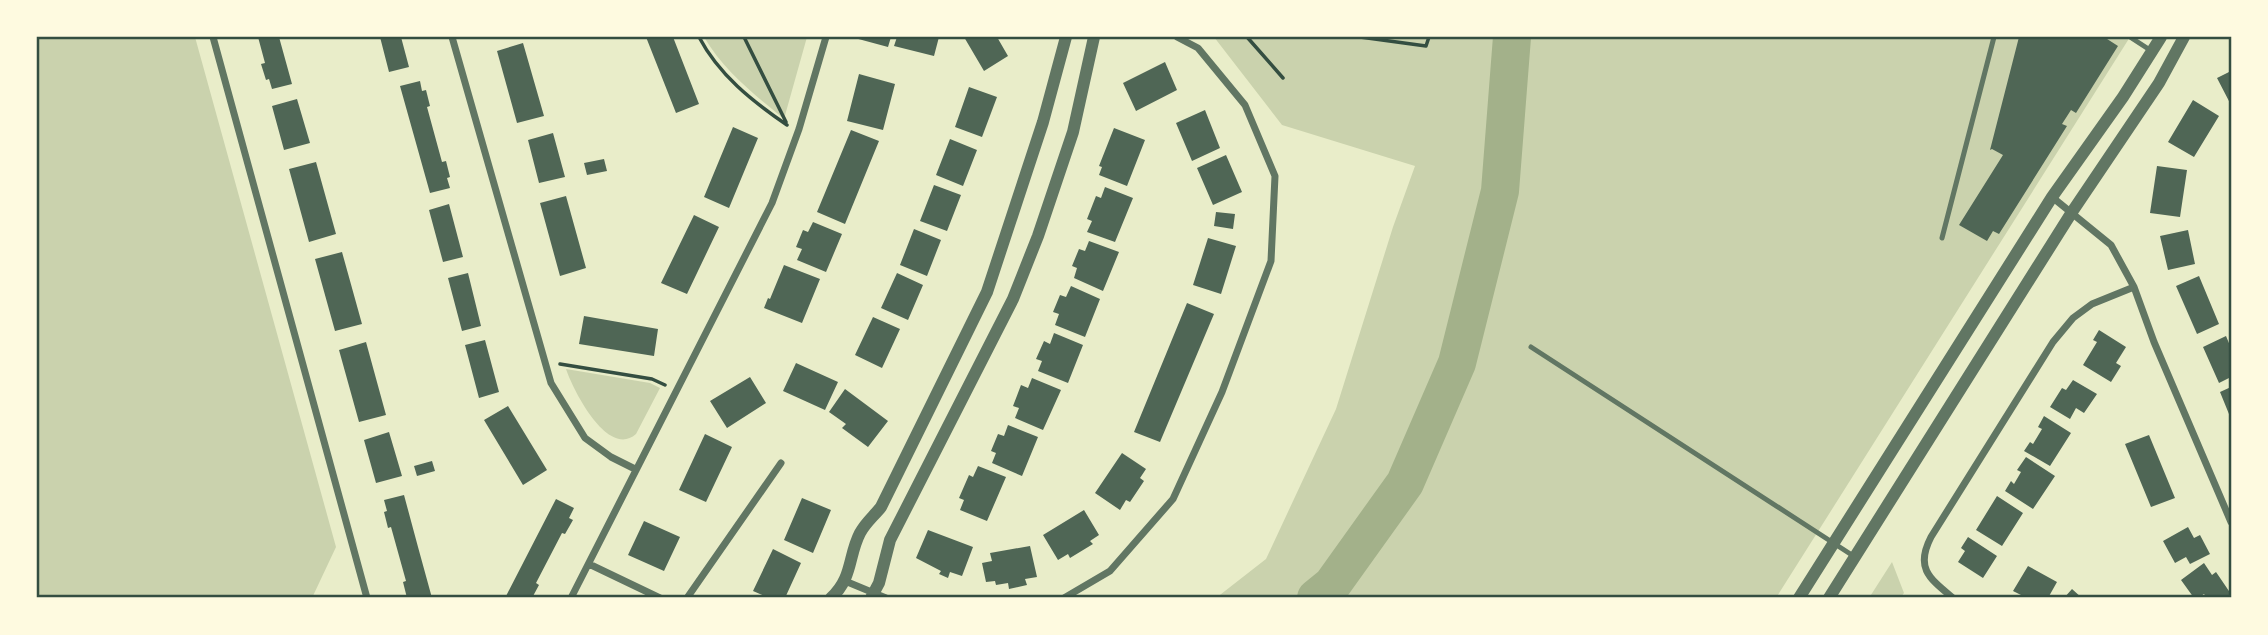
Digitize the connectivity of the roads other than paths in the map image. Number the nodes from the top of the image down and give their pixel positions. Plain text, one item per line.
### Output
1 (213, 37) edge
2 (452, 37) edge
3 (826, 37) edge
4 (1066, 37) edge
5 (1094, 37) edge
6 (1177, 37) edge
7 (1994, 37) edge
8 (2130, 37) edge
9 (2161, 37) edge
10 (2183, 37) edge
11 (2153, 51) junction
12 (2052, 197) junction
13 (2072, 212) junction
14 (1942, 238) dead end
15 (2134, 287) junction
16 (1531, 347) dead end
17 (781, 463) dead end
18 (635, 469) junction
19 (2231, 522) edge
20 (1834, 542) junction
21 (1855, 557) junction
22 (589, 564) junction
23 (845, 580) junction
24 (877, 597) edge
25 (367, 598) edge
26 (571, 598) edge
27 (660, 598) edge
28 (687, 598) edge
29 (831, 598) edge
30 (1064, 598) edge
31 (1798, 598) edge
32 (1829, 598) edge
33 (1953, 598) edge

1 - 25 street
2 - 18 street
3 - 18 street
4 - 23 street
5 - 24 street
6 - 30 street
7 - 14 lane
8 - 11 lane
9 - 11 street
10 - 13 street
11 - 12 street
12 - 13 street
12 - 20 street
13 - 15 street
13 - 21 street
15 - 19 street
15 - 33 street
16 - 20 lane
17 - 28 street
18 - 22 street
20 - 21 lane
20 - 31 street
21 - 32 street
22 - 26 street
22 - 27 street
23 - 24 street
23 - 29 street

